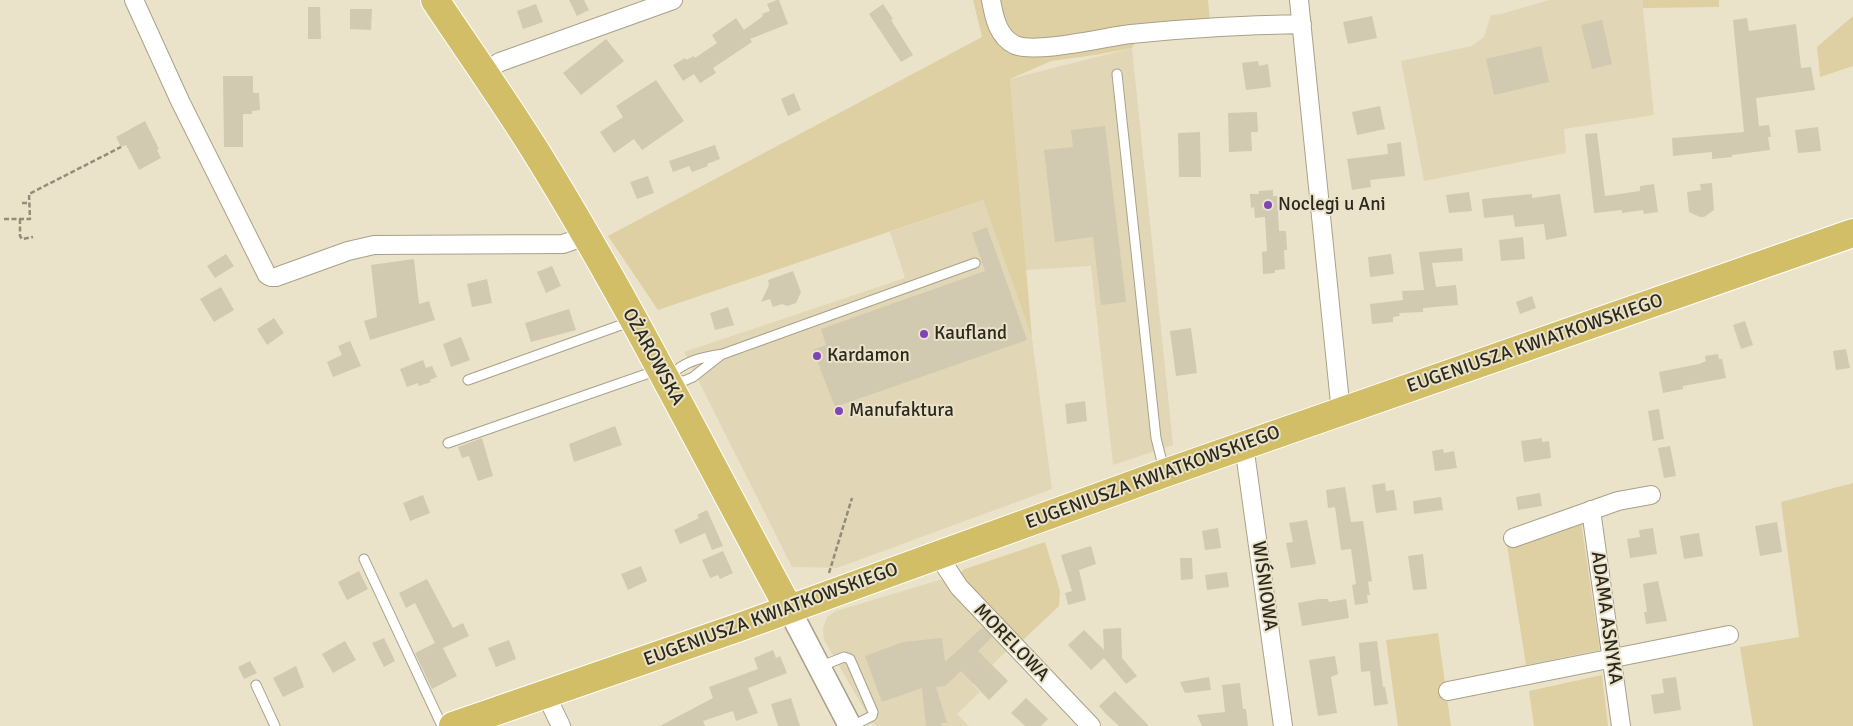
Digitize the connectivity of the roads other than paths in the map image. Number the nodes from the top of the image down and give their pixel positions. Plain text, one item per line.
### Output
1 (134, 0) edge
2 (435, 0) edge
3 (673, 0) edge
4 (991, 0) edge
5 (1299, 0) edge
6 (1302, 24) junction
7 (484, 72) junction
8 (1117, 74) dead end
9 (1853, 233) edge
10 (586, 236) junction
11 (975, 263) dead end
12 (633, 321) junction
13 (723, 354) junction
14 (663, 375) junction
15 (468, 380) dead end
16 (1342, 411) junction
17 (448, 443) dead end
18 (1244, 445) junction
19 (1165, 473) junction
20 (1651, 495) dead end
21 (1591, 510) junction
22 (1513, 538) dead end
23 (938, 556) junction
24 (364, 559) dead end
25 (789, 609) junction
26 (1729, 635) dead end
27 (1611, 658) junction
28 (819, 668) junction
29 (256, 685) dead end
30 (1448, 691) dead end
31 (546, 695) junction
32 (275, 726) edge
33 (442, 726) edge
34 (453, 726) edge
35 (561, 726) edge
36 (851, 726) edge
37 (1090, 726) edge
38 (1283, 726) edge
39 (1621, 726) edge

1 - 10 street
2 - 7 main road, OŻAROWSKA
3 - 7 street
4 - 6 street
5 - 6 street
6 - 16 street
7 - 10 main road, OŻAROWSKA
8 - 19 lane
9 - 16 main road, EUGENIUSZA KWIATKOWSKIEGO
10 - 12 main road, OŻAROWSKA
11 - 13 lane
12 - 14 main road, OŻAROWSKA
12 - 15 lane
13 - 14 lane
13 - 14 lane
14 - 17 lane
14 - 25 main road, OŻAROWSKA
16 - 18 main road, EUGENIUSZA KWIATKOWSKIEGO
18 - 19 main road, EUGENIUSZA KWIATKOWSKIEGO
18 - 38 street, WIŚNIOWA
19 - 23 main road, EUGENIUSZA KWIATKOWSKIEGO
20 - 21 street
21 - 22 street
21 - 27 street, ADAMA ASNYKA
23 - 25 main road, EUGENIUSZA KWIATKOWSKIEGO
23 - 37 street, MORELOWA
24 - 33 lane
25 - 28 street, OŻAROWSKA
25 - 31 main road, EUGENIUSZA KWIATKOWSKIEGO
26 - 27 street
27 - 30 street
27 - 39 street, ADAMA ASNYKA
28 - 36 street, OŻAROWSKA
28 - 36 lane
29 - 32 lane
31 - 34 main road, EUGENIUSZA KWIATKOWSKIEGO
31 - 35 street

